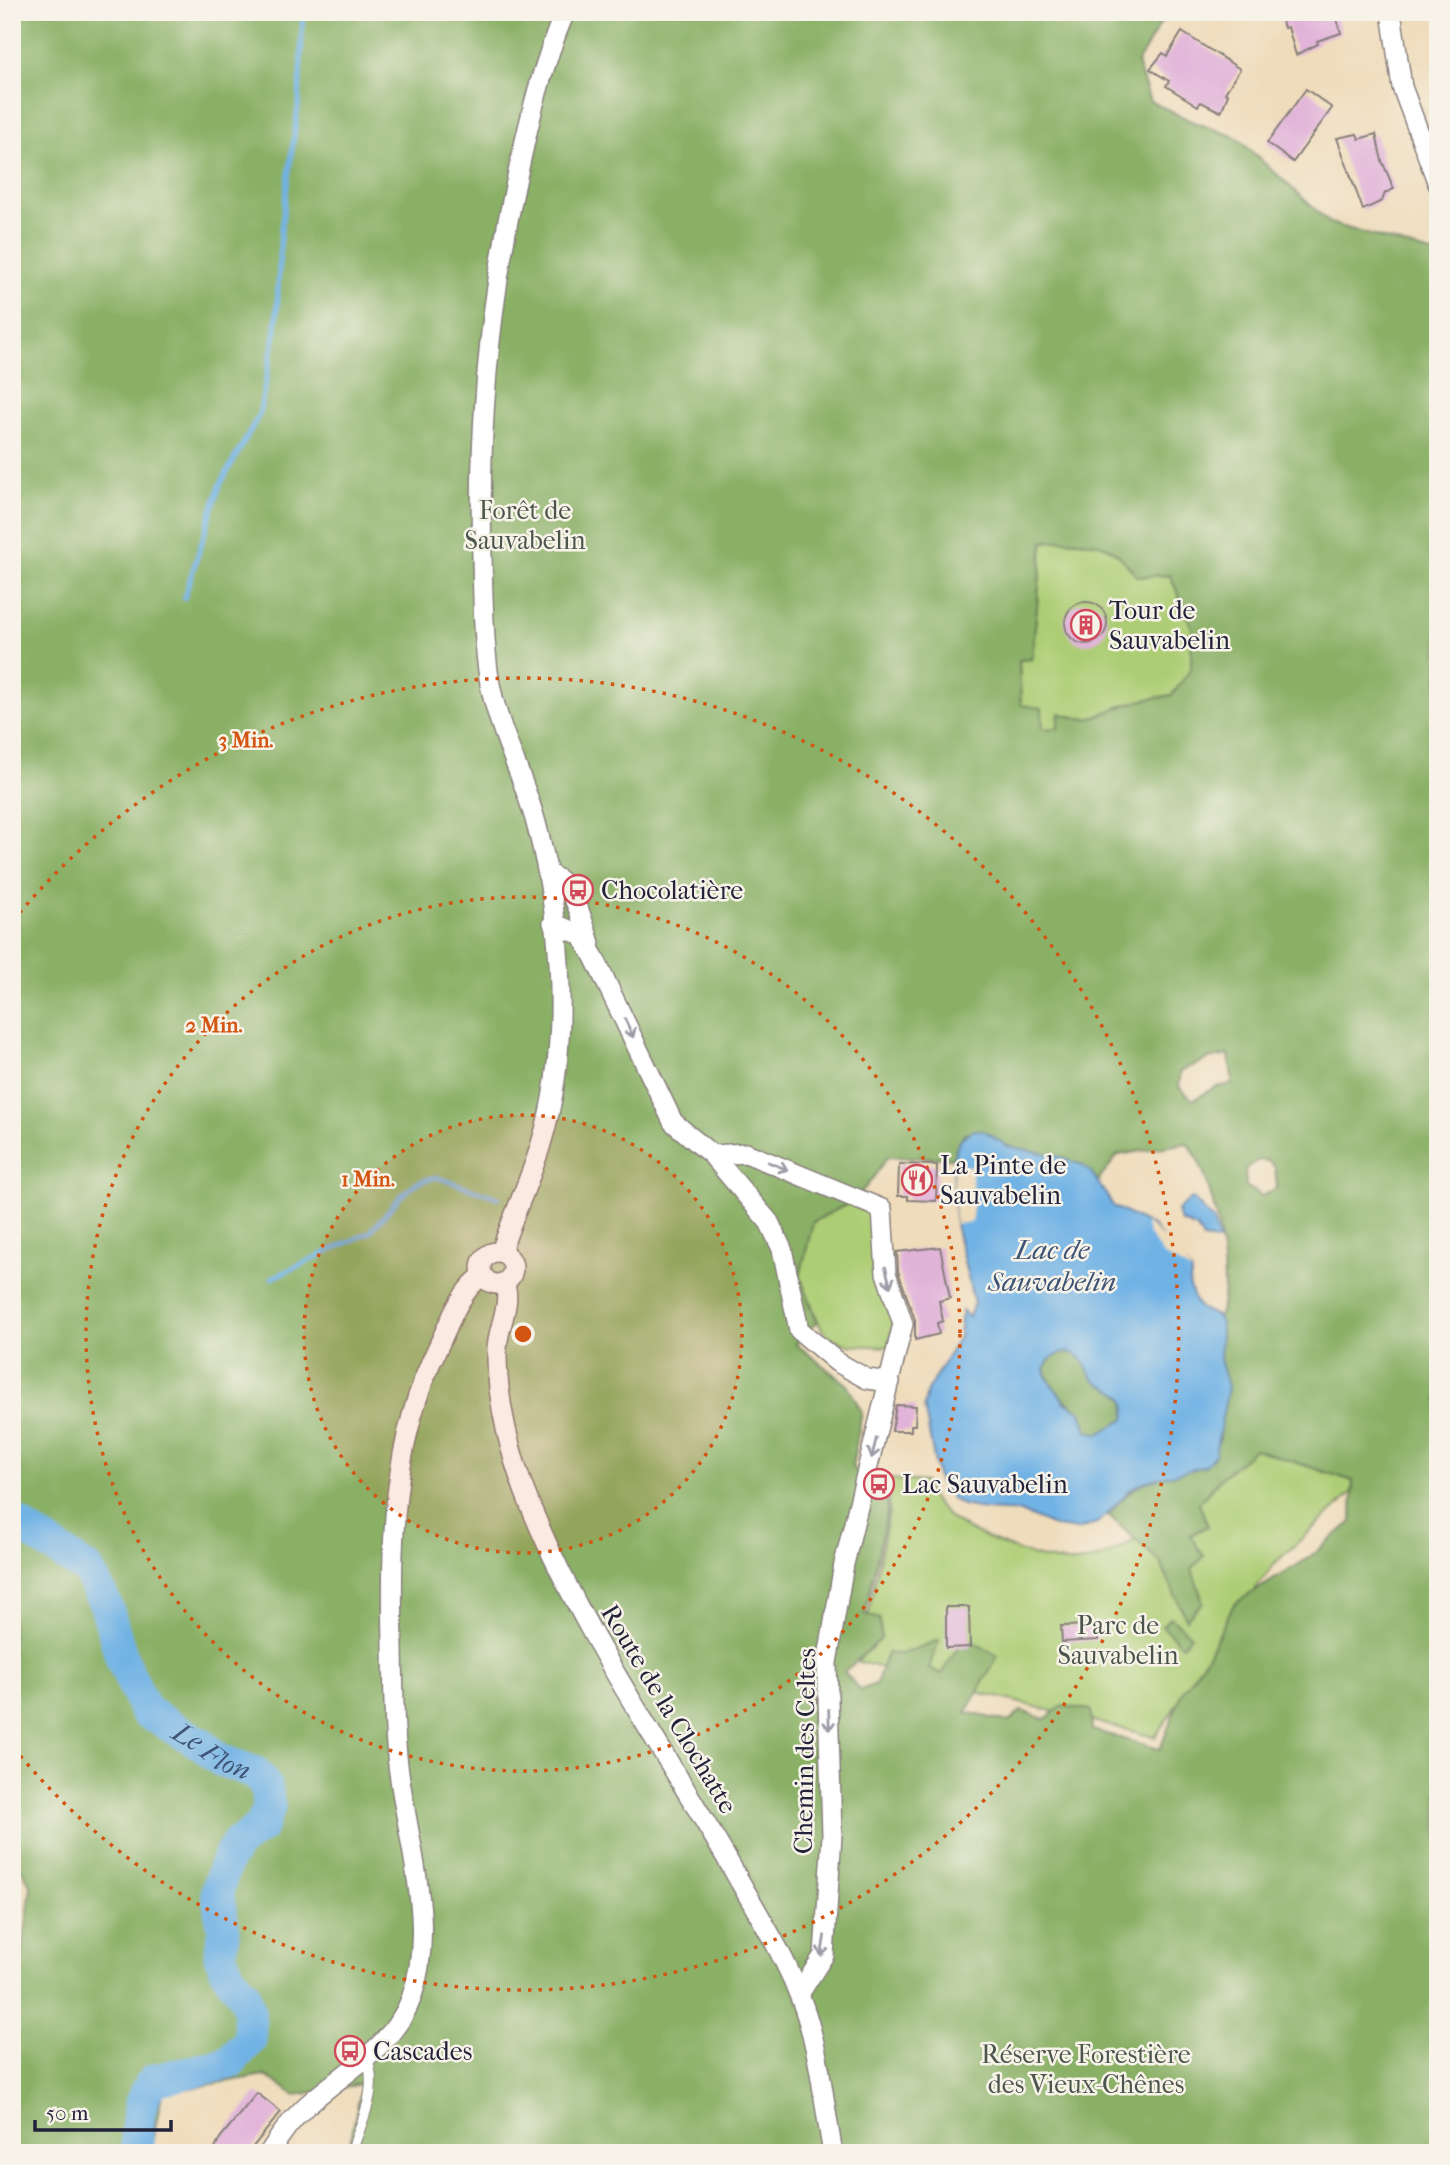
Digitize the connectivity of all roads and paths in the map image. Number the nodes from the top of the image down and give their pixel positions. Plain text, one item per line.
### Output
1 (565, 12) edge
2 (1391, 12) edge
3 (1438, 184) edge
4 (547, 874) junction
5 (553, 923) junction
6 (599, 967) junction
7 (712, 1155) junction
8 (501, 1252) junction
9 (482, 1276) junction
10 (505, 1283) junction
11 (890, 1382) junction
12 (799, 1994) junction
13 (365, 2056) junction
14 (269, 2153) edge
15 (351, 2153) edge
16 (833, 2153) edge

1 - 4 street
2 - 3 street
4 - 5 street
4 - 6 street
5 - 6 street
5 - 8 street
6 -> 7 street
7 - 11 street
7 -> 11 street, Chemin des Celtes
8 - 9 street
8 - 10 street
9 - 10 street
9 - 13 street
10 - 12 street, Route de la Clochatte
11 -> 12 street, Chemin des Celtes
12 - 16 street, Route de la Clochatte
13 - 14 street
13 - 15 lane

